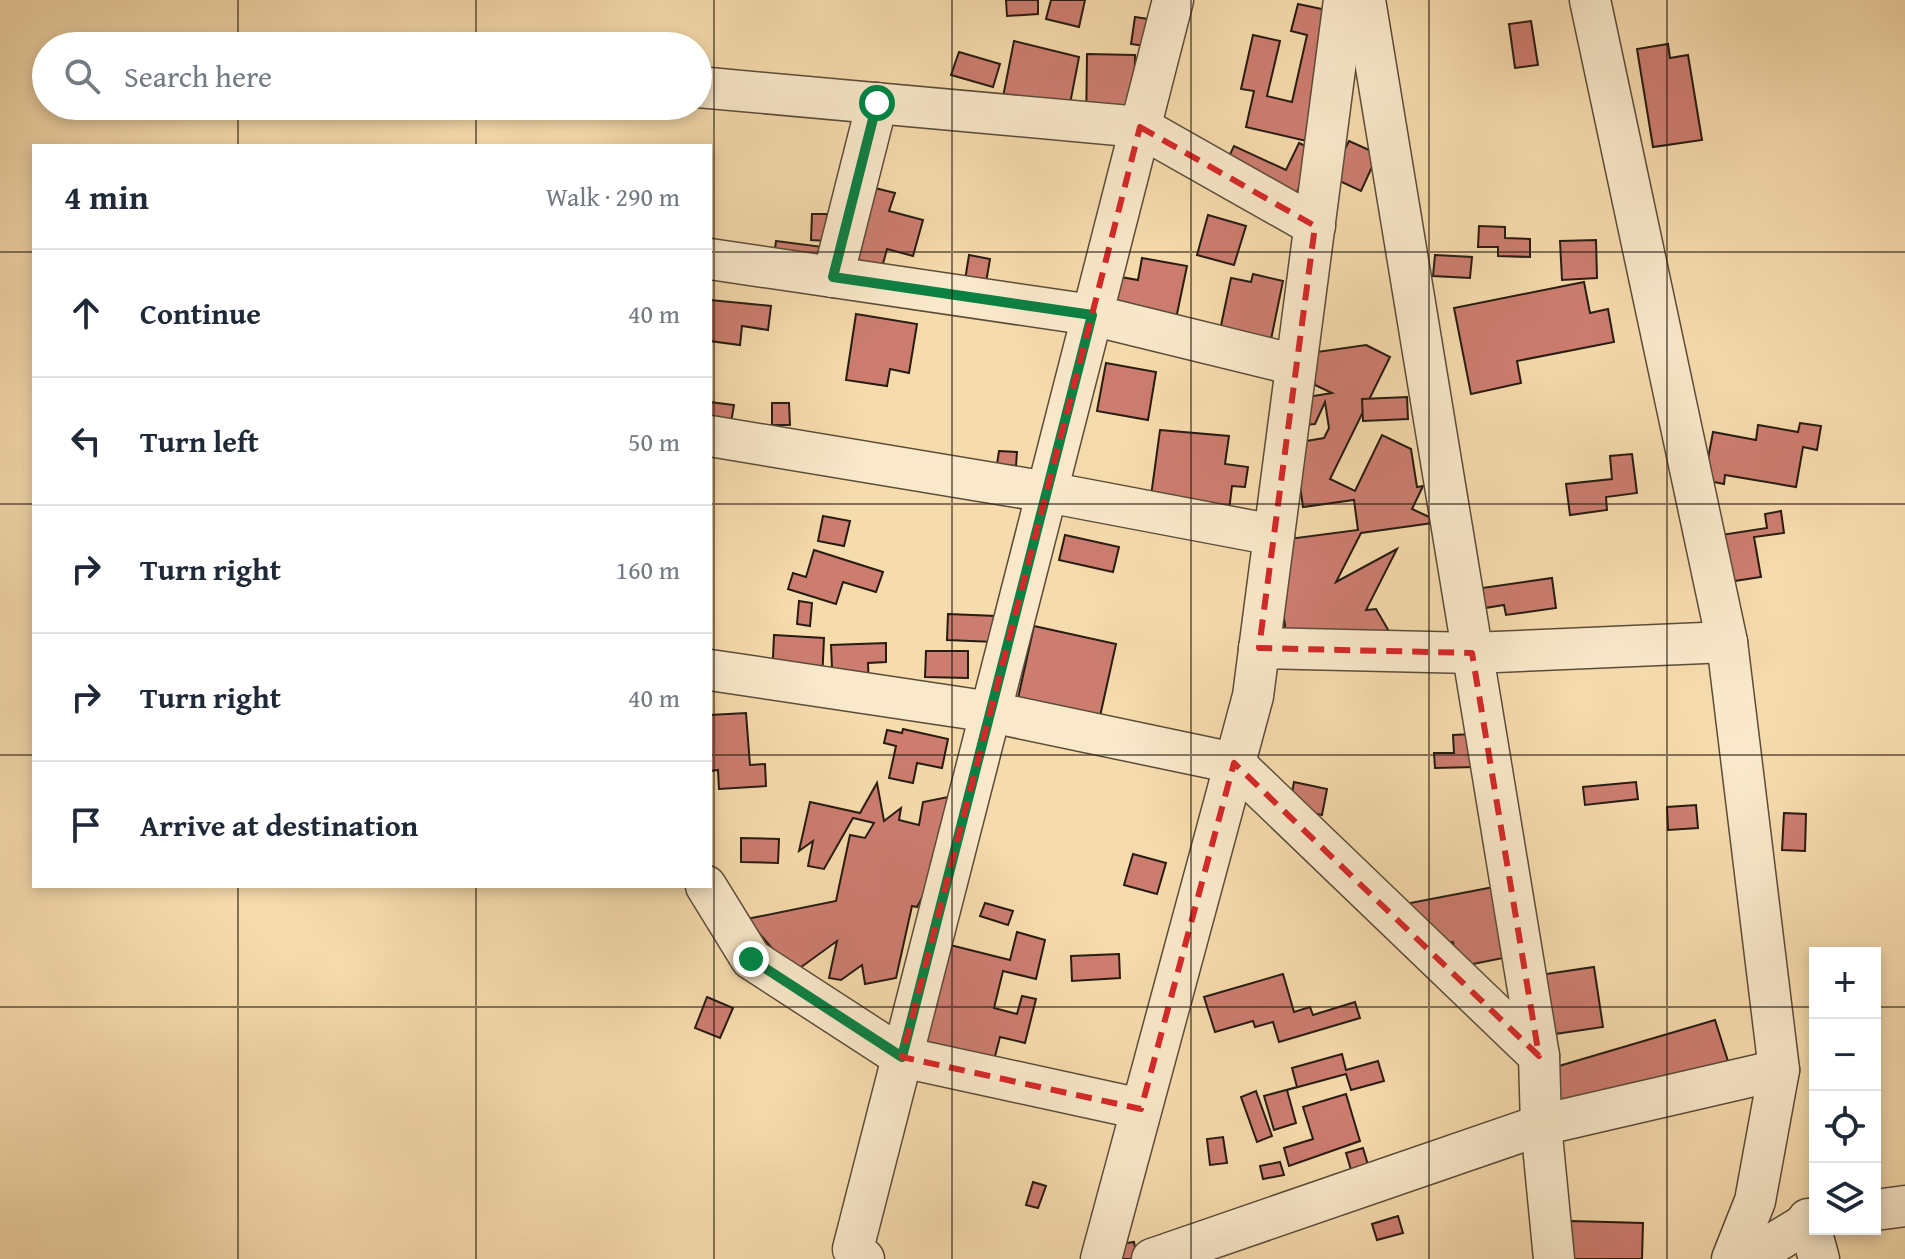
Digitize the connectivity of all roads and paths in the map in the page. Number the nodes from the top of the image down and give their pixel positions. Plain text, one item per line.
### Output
1 (1173, 0) edge
2 (1344, 0) edge
3 (1365, 0) edge
4 (1590, 0) edge
5 (712, 88) edge
6 (877, 103) junction
7 (1140, 127) junction
8 (1315, 226) junction
9 (712, 259) edge
10 (833, 277) junction
11 (1092, 315) junction
12 (1296, 365) junction
13 (712, 436) edge
14 (1047, 492) junction
15 (1274, 535) junction
16 (1727, 642) junction
17 (1259, 648) junction
18 (1472, 653) junction
19 (712, 670) edge
20 (991, 712) junction
21 (1234, 763) junction
22 (707, 888) edge
23 (1539, 1056) junction
24 (902, 1057) junction
25 (1779, 1070) junction
26 (1141, 1109) junction
27 (1541, 1125) junction
28 (1905, 1206) edge
29 (1881, 1209) edge
30 (1809, 1220) edge
31 (1815, 1235) edge
32 (864, 1259) edge
33 (1101, 1259) edge
34 (1152, 1259) edge
35 (1554, 1259) edge
36 (1732, 1259) edge
37 (1748, 1259) edge
38 (1819, 1259) edge

1 - 7 street
2 - 8 street
3 - 18 street
4 - 16 street
5 - 6 street
6 - 7 street
6 - 10 street
7 - 8 street
7 - 11 street
8 - 12 street
9 - 10 street
10 - 11 street
11 - 12 street
11 - 14 street
12 - 15 street
13 - 14 street
14 - 15 street
14 - 20 street
15 - 17 street
16 - 18 street
16 - 25 street
17 - 18 street
17 - 21 street
18 - 23 street
19 - 20 street
20 - 21 street
20 - 24 street
21 - 23 street
21 - 26 street
22 - 24 street
23 - 27 street
24 - 26 street
24 - 32 street
25 - 27 street
25 - 36 street
26 - 33 street
27 - 34 street
27 - 35 street
28 - 29 street
30 - 37 street
31 - 38 street

